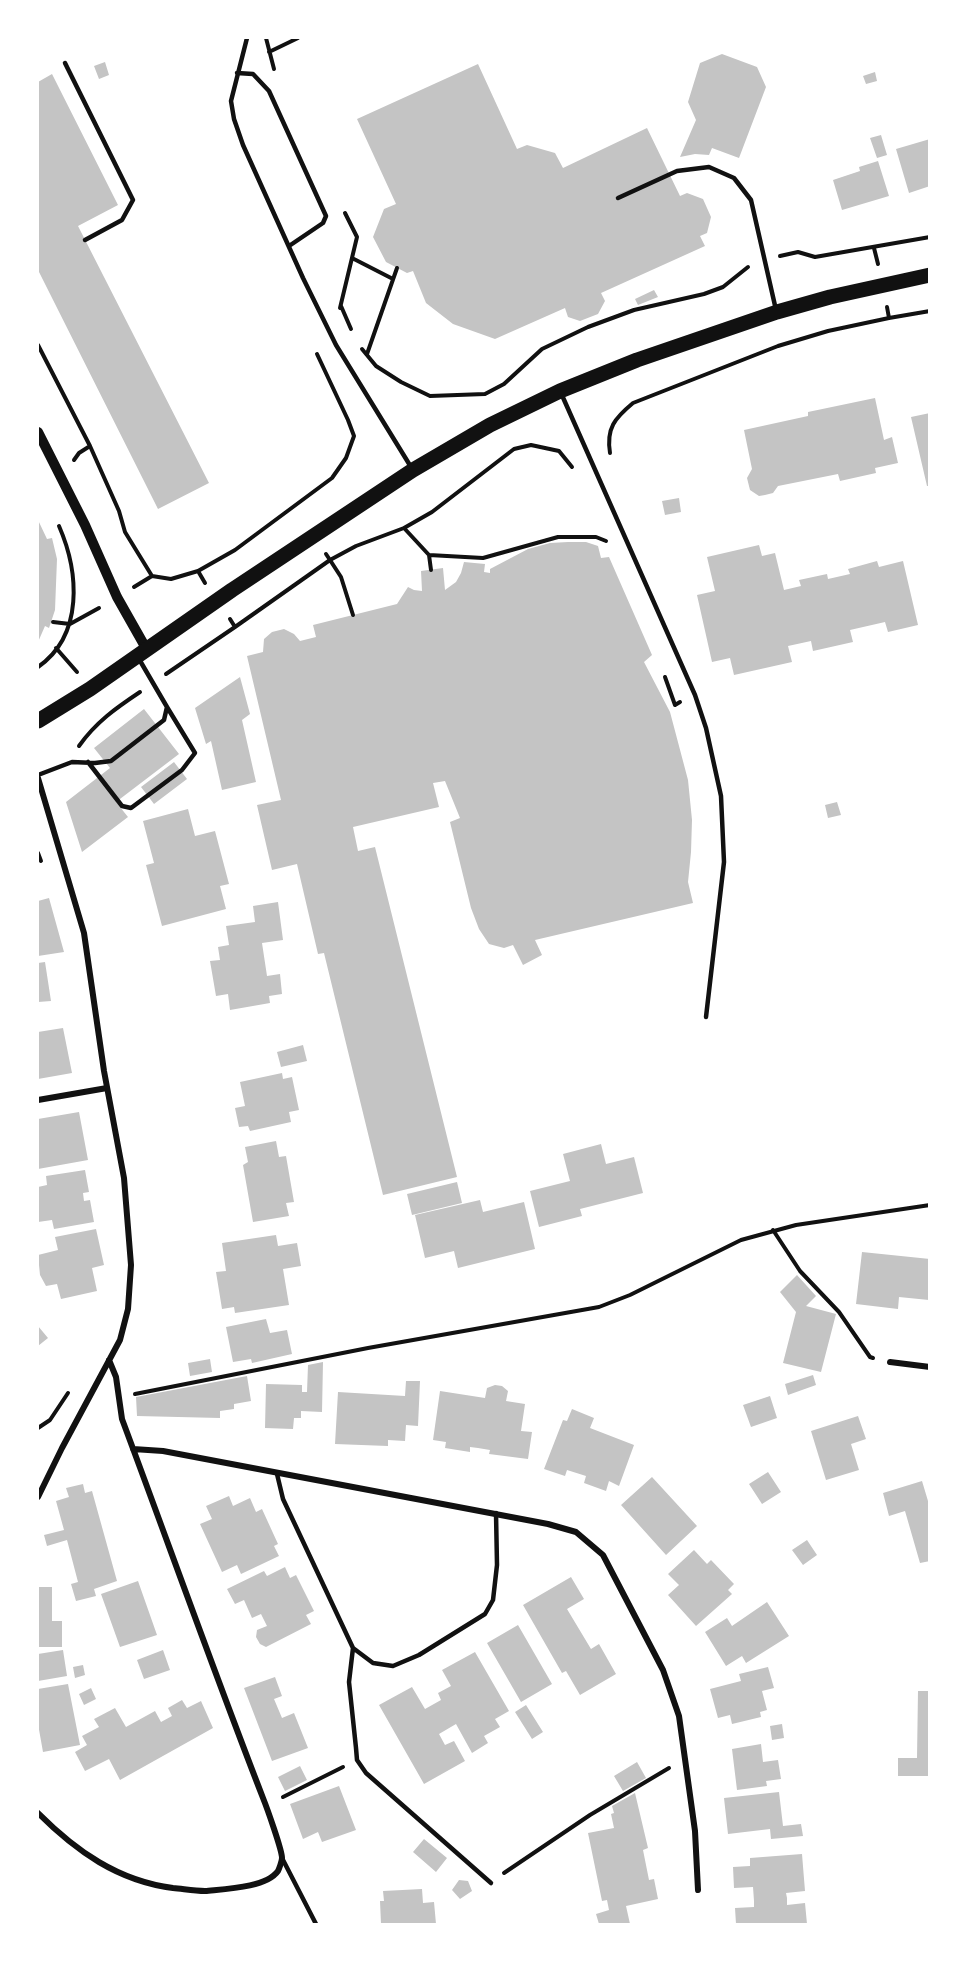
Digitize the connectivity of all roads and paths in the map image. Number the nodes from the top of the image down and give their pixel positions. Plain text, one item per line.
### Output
1 (247, 38) edge
2 (298, 38) edge
3 (269, 52) dead end
4 (65, 63) dead end
5 (237, 73) junction
6 (618, 198) dead end
7 (930, 237) edge
8 (85, 240) dead end
9 (289, 246) junction
10 (874, 248) junction
11 (352, 258) dead end
12 (765, 258) junction
13 (397, 268) dead end
14 (930, 275) edge
15 (393, 279) junction
16 (882, 286) junction
17 (341, 306) dead end
18 (930, 311) edge
19 (777, 312) junction
20 (889, 318) junction
21 (353, 333) dead end
22 (356, 341) dead end
23 (38, 345) edge
24 (317, 354) dead end
25 (367, 355) junction
26 (560, 391) junction
27 (38, 432) edge
28 (613, 460) dead end
29 (573, 468) dead end
30 (413, 470) junction
31 (56, 519) dead end
32 (404, 528) junction
33 (602, 531) dead end
34 (606, 539) junction
35 (610, 550) dead end
36 (429, 555) junction
37 (431, 570) dead end
38 (353, 615) dead end
39 (53, 622) dead end
40 (70, 624) junction
41 (142, 654) junction
42 (38, 667) edge
43 (663, 673) dead end
44 (695, 695) junction
45 (166, 706) junction
46 (38, 720) edge
47 (88, 762) junction
48 (38, 776) edge
49 (38, 853) edge
50 (43, 866) dead end
51 (706, 1017) dead end
52 (107, 1088) junction
53 (38, 1100) edge
54 (930, 1205) edge
55 (773, 1230) junction
56 (109, 1360) junction
57 (890, 1362) joint
58 (930, 1367) edge
59 (120, 1397) junction
60 (133, 1449) junction
61 (277, 1474) junction
62 (38, 1497) edge
63 (496, 1513) junction
64 (353, 1648) junction
65 (357, 1760) junction
66 (686, 1764) junction
67 (266, 1805) junction
68 (38, 1813) edge
69 (282, 1858) junction
70 (491, 1883) joint
71 (698, 1890) dead end
72 (316, 1924) edge

1 - 5 lane
2 - 3 path
4 - 8 lane
5 - 9 lane
5 - 9 lane
6 - 12 lane
7 - 10 path
9 - 30 lane
10 - 12 path
10 - 16 path
11 - 15 path
12 - 19 lane
12 - 25 path
13 - 15 path
14 - 16 main road
15 - 25 path
16 - 19 main road
16 - 20 path
17 - 21 path
18 - 20 path
19 - 26 main road
20 - 28 path
22 - 25 path
23 - 24 path
26 - 30 main road
26 - 44 lane
27 - 41 street
29 - 32 path
30 - 41 main road
31 - 40 path
32 - 36 path
32 - 38 path
33 - 34 path
34 - 35 path
34 - 36 path
36 - 37 path
39 - 40 path
40 - 42 path
41 - 45 lane
41 - 46 main road
43 - 44 path
44 - 51 lane
45 - 47 lane
45 - 47 lane
47 - 48 lane
48 - 52 street
49 - 50 path
52 - 53 street
52 - 56 street
54 - 55 path
55 - 57 path
55 - 59 path
56 - 59 street
56 - 62 street
57 - 58 street
59 - 60 street
60 - 61 street
60 - 67 street
61 - 63 street
61 - 64 lane
63 - 64 lane
63 - 66 street
64 - 65 lane
65 - 67 path
65 - 70 lane
66 - 70 path
66 - 71 street
67 - 69 street
68 - 69 street
69 - 72 lane

